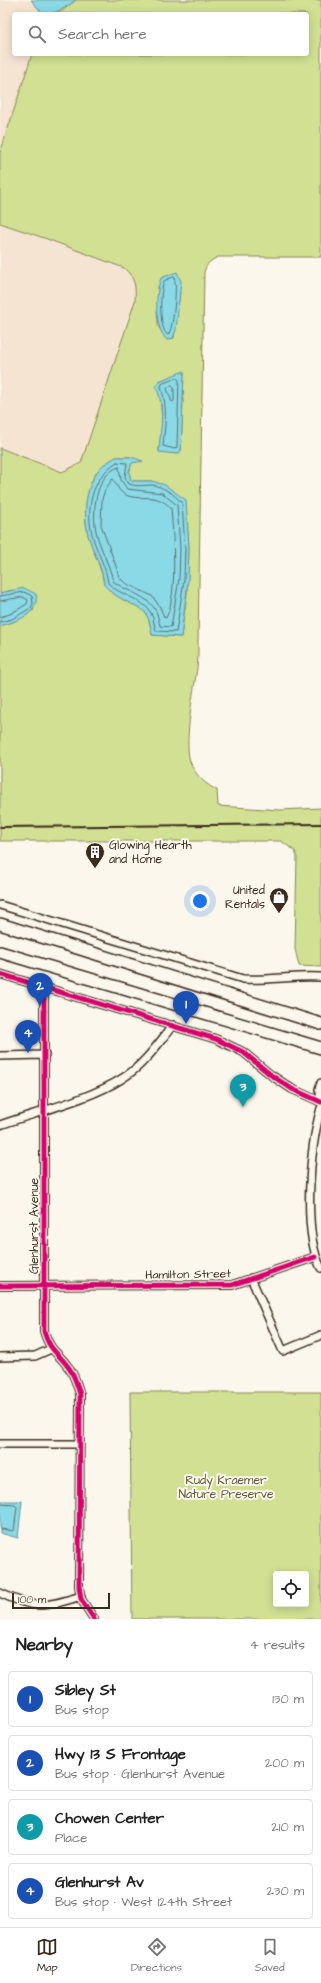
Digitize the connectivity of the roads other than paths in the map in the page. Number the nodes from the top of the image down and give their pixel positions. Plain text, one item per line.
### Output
1 (0, 905) edge
2 (0, 924) edge
3 (0, 952) edge
4 (0, 974) edge
5 (321, 977) edge
6 (44, 986) junction
7 (321, 1024) edge
8 (173, 1025) junction
9 (321, 1048) edge
10 (45, 1055) junction
11 (0, 1056) edge
12 (321, 1083) edge
13 (321, 1097) edge
14 (321, 1102) edge
15 (321, 1108) edge
16 (45, 1110) junction
17 (0, 1125) edge
18 (315, 1257) junction
19 (321, 1268) edge
20 (251, 1278) junction
21 (0, 1286) edge
22 (44, 1286) junction
23 (321, 1335) edge
24 (52, 1349) junction
25 (0, 1357) edge
26 (0, 1444) edge
27 (80, 1444) junction
28 (0, 1593) edge
29 (81, 1596) junction
30 (94, 1619) edge

1 - 5 street
2 - 7 highway
3 - 9 highway
4 - 6 street
6 - 8 street
6 - 10 street, Glenhurst Avenue
8 - 14 street
8 - 16 street
10 - 11 street
10 - 16 street, Glenhurst Avenue
12 - 13 street
15 - 18 street
16 - 17 street
16 - 22 street, Glenhurst Avenue
18 - 19 street
18 - 20 street, Hamilton Street
20 - 22 street, Hamilton Street
20 - 23 street
21 - 22 street, Hamilton Street
22 - 24 street, Glenhurst Avenue
24 - 25 street
24 - 27 street, Glenhurst Avenue
26 - 27 street
27 - 29 street, Glenhurst Avenue
28 - 29 street
29 - 30 street, Glenhurst Avenue

